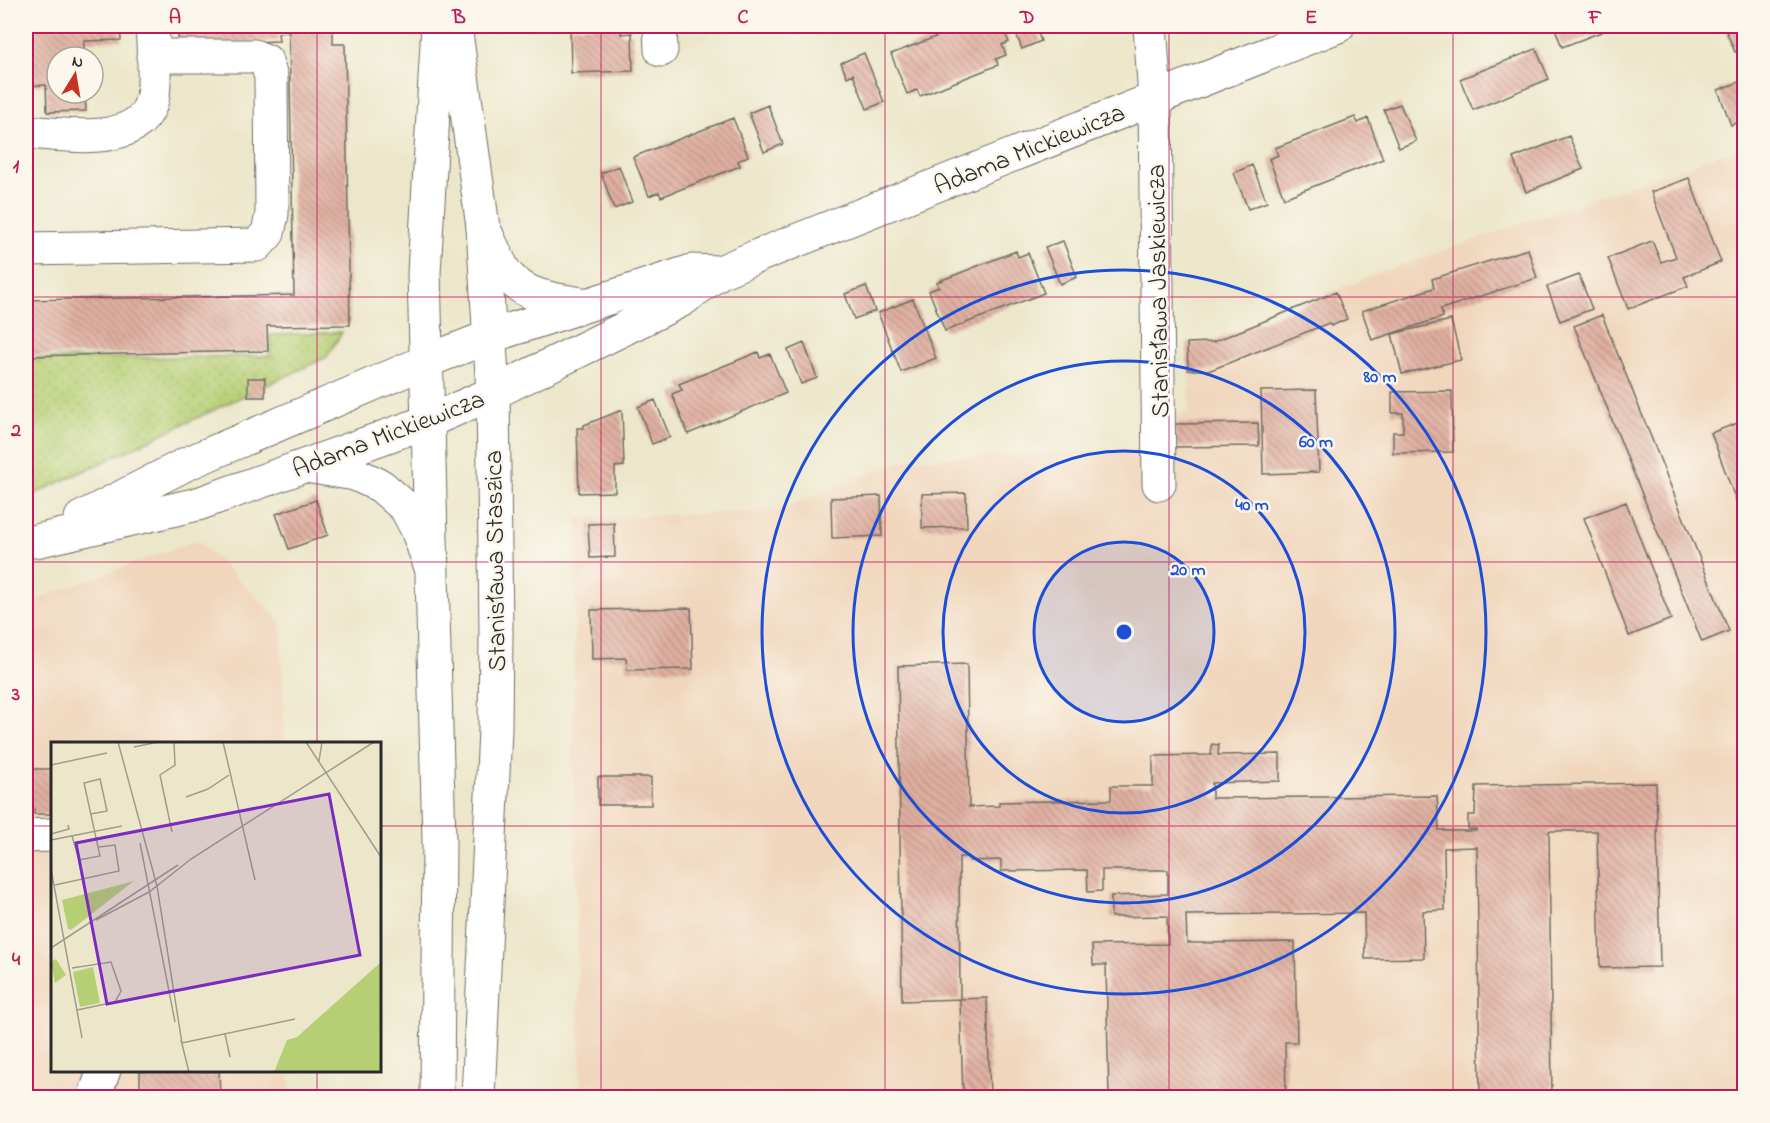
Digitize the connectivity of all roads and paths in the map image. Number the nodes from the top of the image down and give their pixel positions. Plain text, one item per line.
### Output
1 (438, 26) edge
2 (455, 26) edge
3 (1150, 26) edge
4 (1338, 26) edge
5 (153, 41) edge
6 (1155, 98) junction
7 (26, 132) edge
8 (483, 227) junction
9 (26, 249) edge
10 (720, 272) junction
11 (587, 305) junction
12 (490, 336) junction
13 (427, 361) junction
14 (493, 393) junction
15 (429, 421) junction
16 (304, 466) junction
17 (1159, 484) dead end
18 (31, 543) edge
19 (433, 573) junction
20 (51, 835) edge
21 (26, 836) edge
22 (104, 1072) edge
23 (94, 1098) edge
24 (437, 1098) edge
25 (478, 1098) edge

1 - 13 street
2 - 8 street, Stanisława Staszica
3 - 6 street, Stanisława Jaskiewicza
4 - 6 street, Adama Mickiewicza
5 - 7 street
5 - 9 street
6 - 10 street, Adama Mickiewicza
6 - 17 street, Stanisława Jaskiewicza
8 - 11 street, Adama Mickiewicza
8 - 12 street, Stanisława Staszica
10 - 11 street, Adama Mickiewicza
10 - 14 street, Adama Mickiewicza
11 - 12 street, Adama Mickiewicza
12 - 13 street, Adama Mickiewicza
12 - 14 street, Stanisława Staszica
13 - 15 street
13 - 18 street, Adama Mickiewicza
14 - 15 street, Adama Mickiewicza
14 - 25 street, Stanisława Staszica
15 - 16 street, Adama Mickiewicza
15 - 19 street
16 - 18 street, Adama Mickiewicza
16 - 19 street
19 - 24 street
20 - 21 street
22 - 23 street

